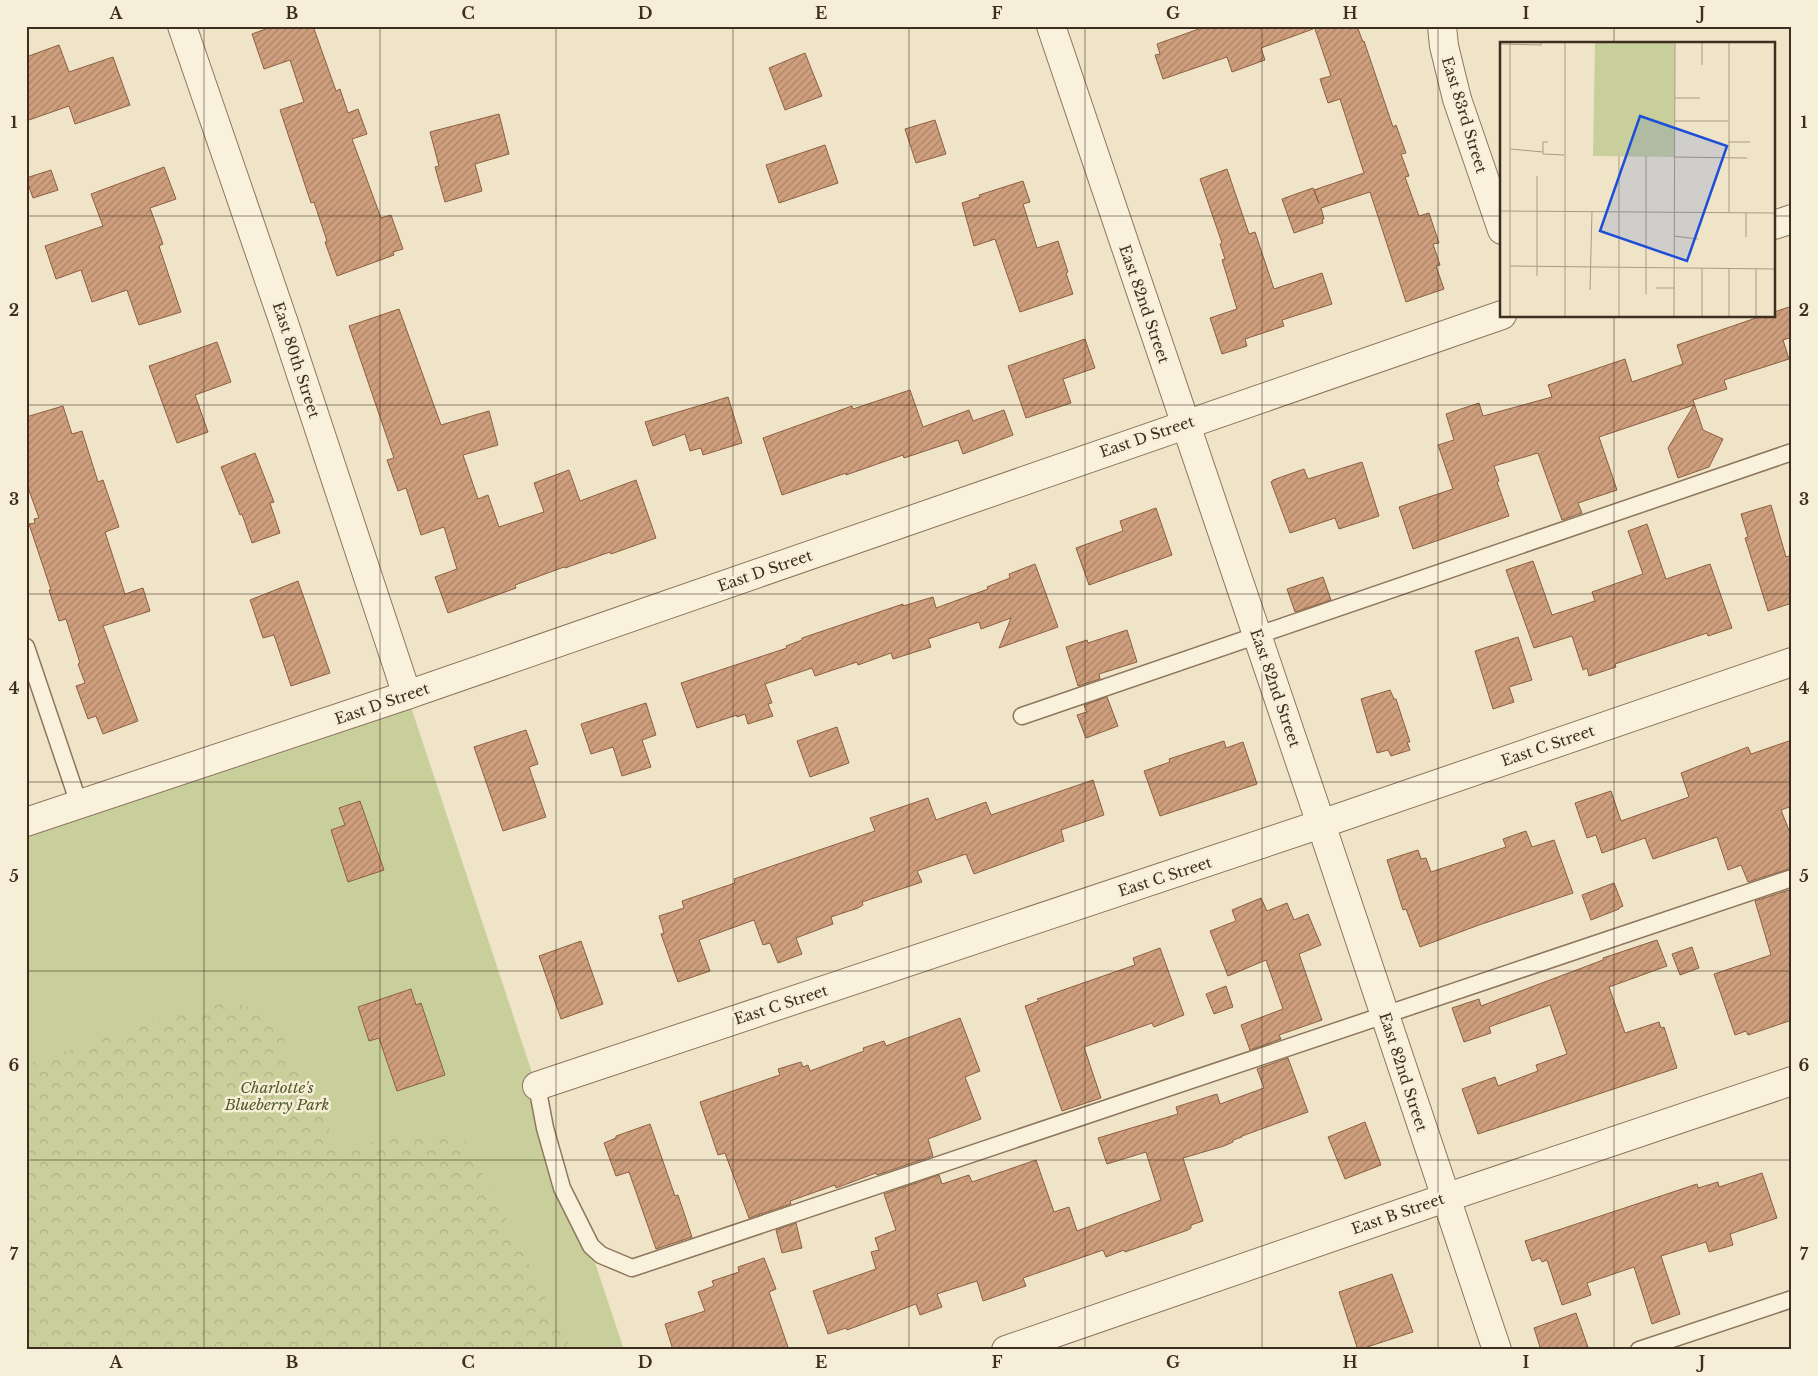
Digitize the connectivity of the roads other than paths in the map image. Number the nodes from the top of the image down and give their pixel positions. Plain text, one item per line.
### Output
1 (182, 26) edge
2 (1051, 26) edge
3 (1442, 26) edge
4 (1792, 219) edge
5 (1500, 224) edge
6 (1776, 224) edge
7 (1500, 316) edge
8 (1184, 424) junction
9 (1792, 452) edge
10 (1256, 634) junction
11 (26, 647) edge
12 (1792, 662) edge
13 (407, 696) junction
14 (1022, 716) dead end
15 (79, 804) junction
16 (26, 822) edge
17 (1321, 824) junction
18 (1792, 878) edge
19 (1385, 1016) junction
20 (1792, 1081) edge
21 (537, 1086) joint
22 (1445, 1198) junction
23 (1792, 1299) edge
24 (1006, 1350) edge
25 (1497, 1350) edge
26 (1639, 1350) edge

1 - 13 street, East 80th Street
2 - 8 street, East 82nd Street
3 - 5 street, East 83rd Street
4 - 6 street
7 - 8 street, East D Street
8 - 10 street, East 82nd Street
8 - 13 street, East D Street
9 - 10 lane
10 - 14 lane
10 - 17 street, East 82nd Street
11 - 15 lane
12 - 17 street, East C Street
13 - 15 street, East D Street
15 - 16 street, East D Street
17 - 19 street, East 82nd Street
17 - 21 street, East C Street
18 - 19 lane
19 - 21 lane
19 - 22 street, East 82nd Street
20 - 22 street, East B Street
22 - 24 street, East B Street
22 - 25 street, East 82nd Street
23 - 26 lane

